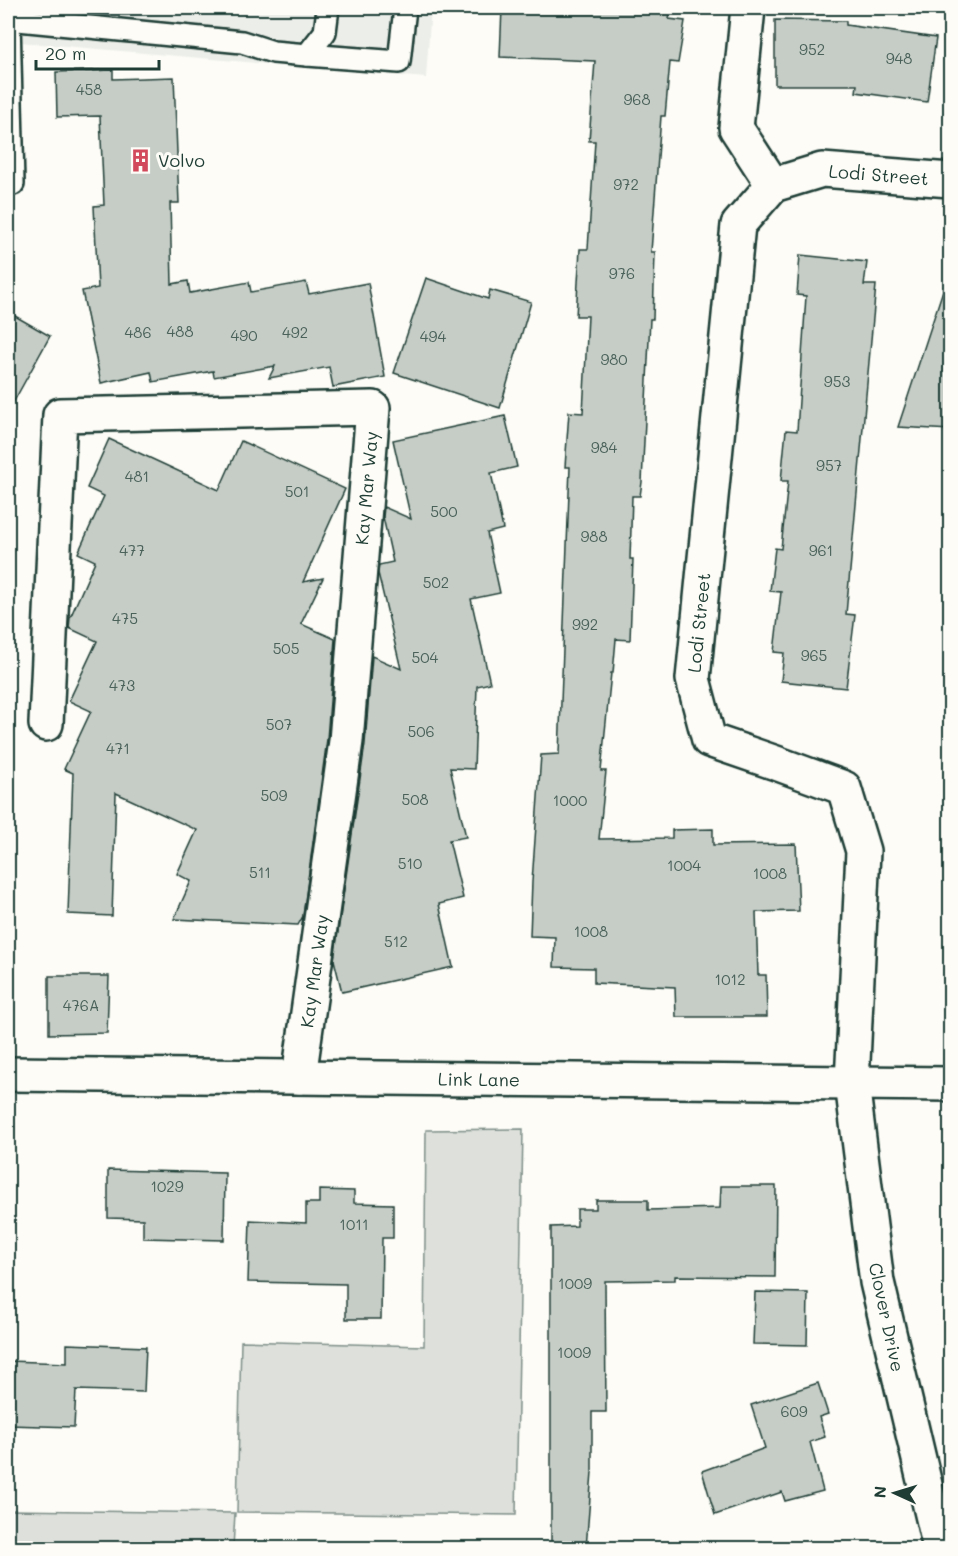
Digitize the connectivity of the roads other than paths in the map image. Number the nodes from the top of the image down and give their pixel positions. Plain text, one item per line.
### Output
1 (328, 8) edge
2 (405, 8) edge
3 (748, 8) edge
4 (8, 19) edge
5 (306, 55) junction
6 (9, 101) edge
7 (951, 180) edge
8 (8, 184) edge
9 (773, 185) junction
10 (46, 724) dead end
11 (8, 1074) edge
12 (299, 1077) junction
13 (852, 1083) junction
14 (951, 1084) edge
15 (940, 1548) edge

1 - 5 lane
2 - 5 lane
3 - 9 street
4 - 5 lane
4 - 6 lane
6 - 8 lane
7 - 9 street, Lodi Street
9 - 13 street, Lodi Street
10 - 12 street, Kay Mar Way
11 - 12 street, Link Lane
12 - 13 street, Link Lane
13 - 14 street, Link Lane
13 - 15 street, Clover Drive

